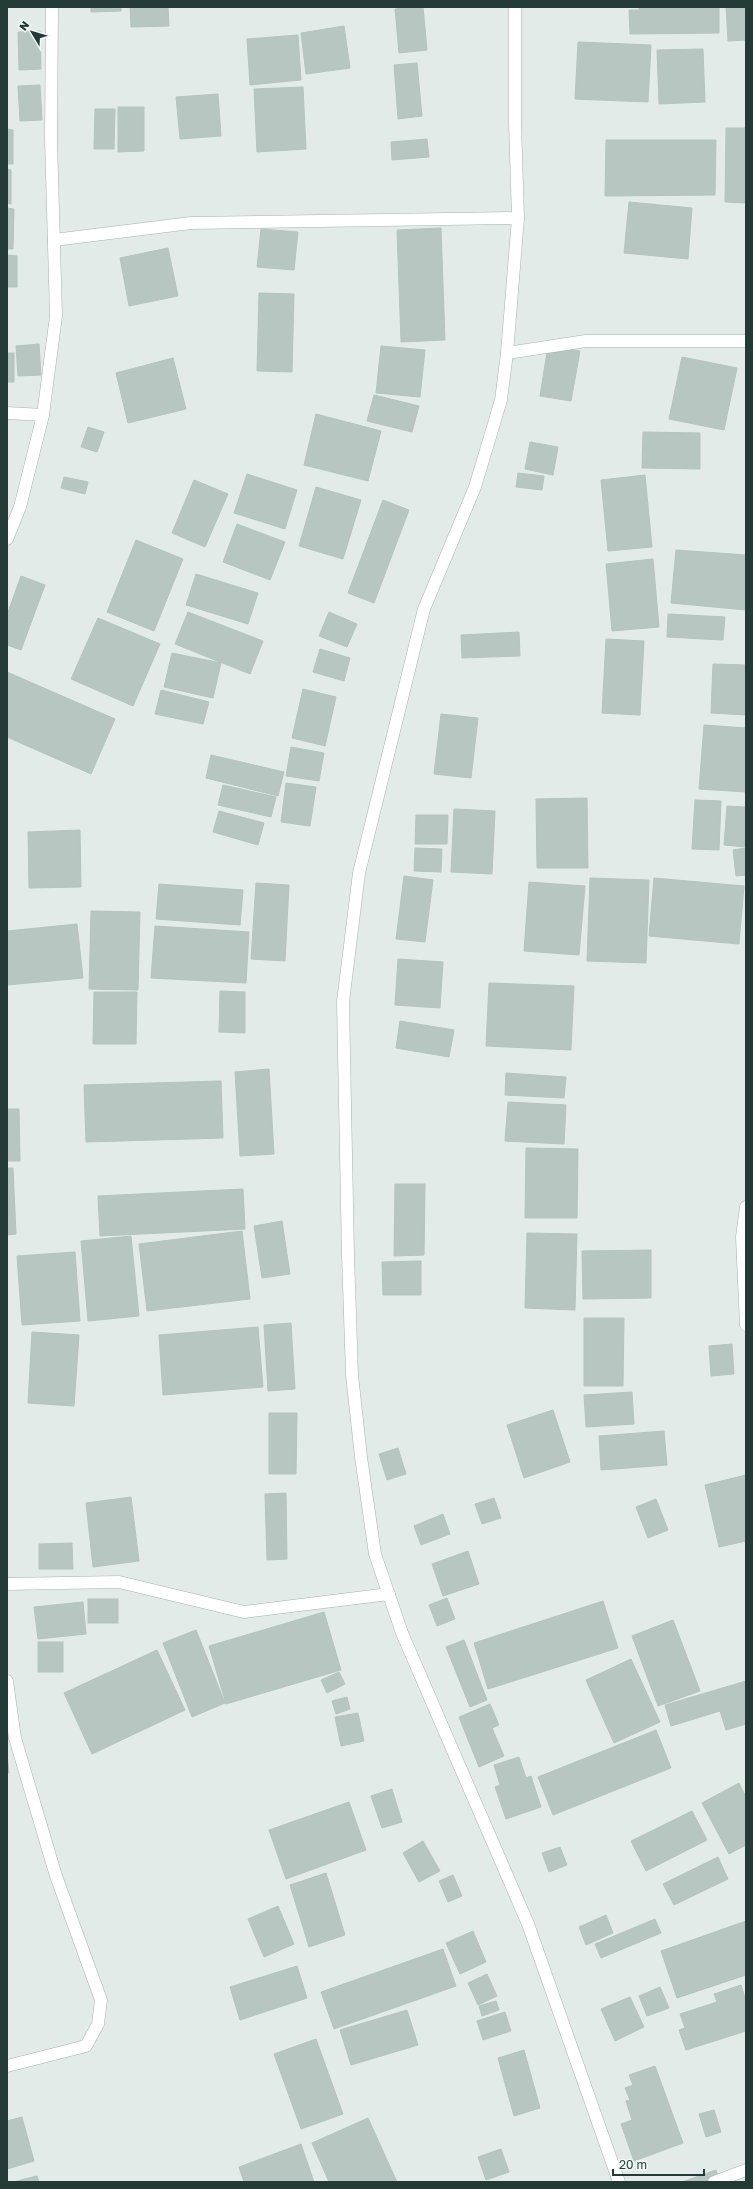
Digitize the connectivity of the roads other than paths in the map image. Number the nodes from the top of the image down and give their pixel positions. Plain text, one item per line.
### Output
1 (52, 7) edge
2 (515, 7) edge
3 (518, 218) junction
4 (54, 240) junction
5 (746, 341) edge
6 (507, 352) junction
7 (7, 413) edge
8 (43, 416) junction
9 (7, 539) edge
10 (746, 1207) edge
11 (746, 1325) edge
12 (7, 1584) edge
13 (389, 1594) junction
14 (7, 1681) edge
15 (7, 2066) edge
16 (746, 2170) edge
17 (619, 2182) edge
18 (714, 2182) edge

1 - 4 street
2 - 3 street
3 - 4 street
3 - 6 street
4 - 8 street
5 - 6 street
6 - 13 street
7 - 8 street
8 - 9 street
10 - 11 street
12 - 13 street
13 - 17 street
14 - 15 street
16 - 18 street

